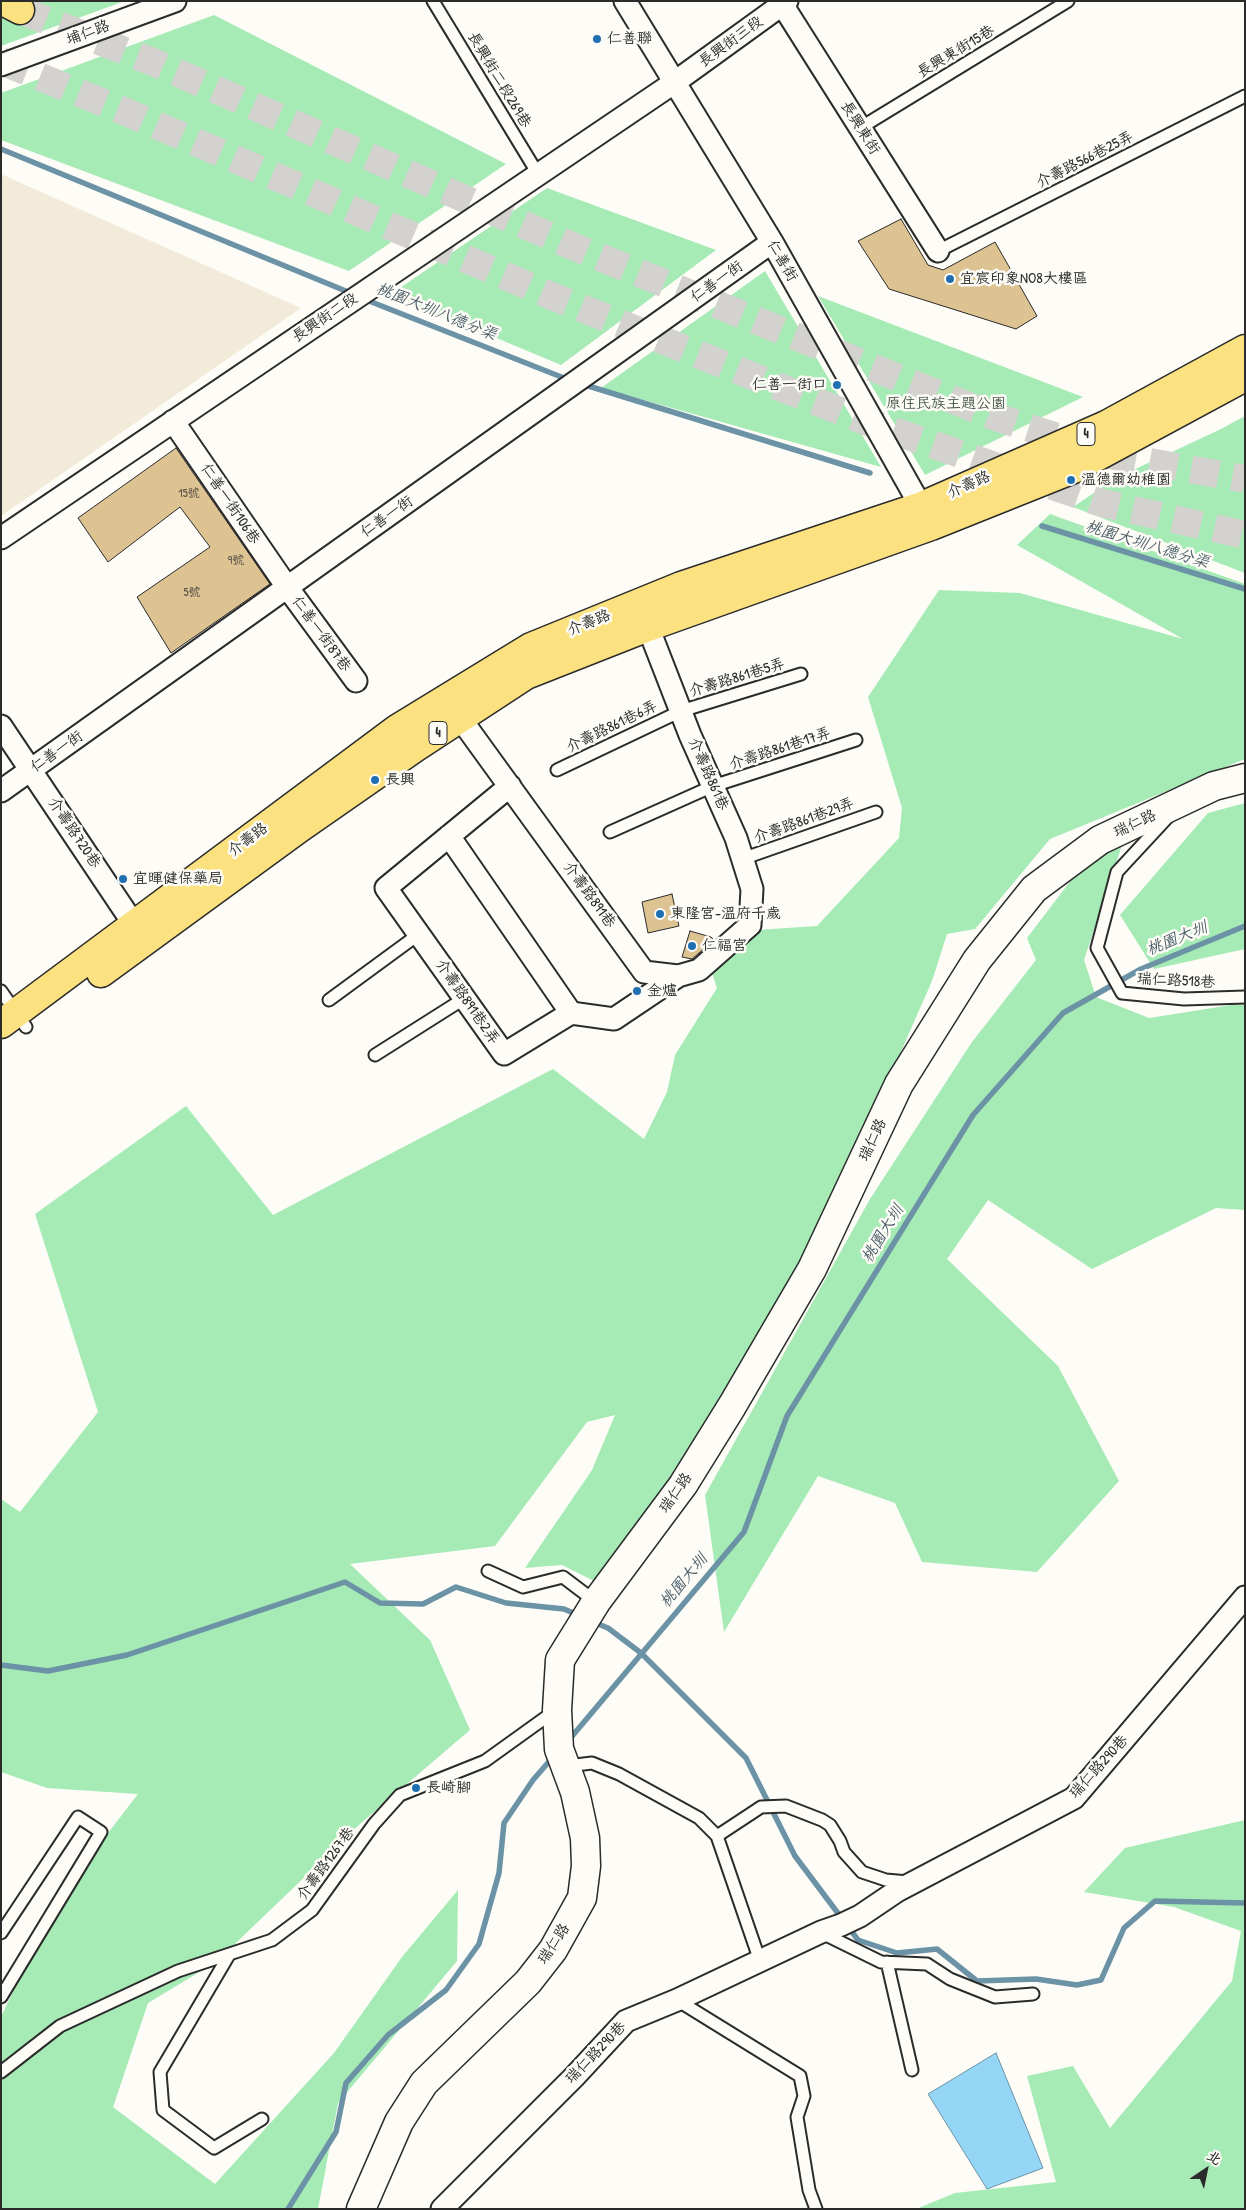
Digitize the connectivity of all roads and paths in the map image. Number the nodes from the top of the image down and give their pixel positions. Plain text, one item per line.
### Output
1 (175, 1) edge
2 (434, 1) edge
3 (625, 1) edge
4 (1068, 1) edge
5 (783, 2) edge
6 (1, 65) edge
7 (675, 82) junction
8 (1245, 96) edge
9 (860, 128) junction
10 (538, 174) junction
11 (772, 242) junction
12 (938, 251) joint
13 (1245, 349) edge
14 (1245, 377) edge
15 (173, 421) junction
16 (926, 516) junction
17 (1, 538) edge
18 (287, 588) junction
19 (648, 627) junction
20 (801, 674) dead end
21 (356, 681) dead end
22 (681, 711) junction
23 (460, 718) junction
24 (1, 726) edge
25 (856, 740) dead end
26 (31, 770) junction
27 (557, 770) dead end
28 (1245, 778) edge
29 (510, 786) junction
30 (713, 786) junction
31 (1, 791) edge
32 (1183, 801) junction
33 (876, 812) dead end
34 (610, 832) dead end
35 (448, 836) junction
36 (742, 859) junction
37 (750, 925) joint
38 (140, 932) junction
39 (419, 934) junction
40 (678, 976) junction
41 (1245, 997) edge
42 (465, 998) junction
43 (329, 1000) dead end
44 (571, 1013) junction
45 (11, 1014) edge
46 (1, 1045) edge
47 (375, 1055) dead end
48 (488, 1571) dead end
49 (1245, 1597) edge
50 (596, 1602) junction
51 (557, 1710) junction
52 (567, 1766) junction
53 (717, 1836) junction
54 (912, 1883) junction
55 (821, 1932) junction
56 (1, 1933) edge
57 (229, 1955) junction
58 (760, 1961) junction
59 (887, 1962) junction
60 (1033, 1994) dead end
61 (1, 1997) edge
62 (677, 2000) junction
63 (912, 2070) dead end
64 (1, 2072) edge
65 (262, 2119) dead end
66 (361, 2209) edge
67 (442, 2209) edge
68 (816, 2209) edge

1 - 6 street, 埔仁路
2 - 10 lane, 長興街二段269巷
3 - 7 street, 仁善街
4 - 9 lane, 長興東街15巷
5 - 7 street, 長興街三段
5 - 9 street, 長興東街
7 - 10 street, 長興街二段
7 - 11 street, 仁善街
8 - 12 lane, 介壽路566巷25弄
9 - 12 street, 長興東街
10 - 15 street, 長興街二段
11 - 16 street, 仁善街
11 - 18 street, 仁善一街
13 - 16 main road, 介壽路 / 4
14 - 16 main road, 介壽路 / 4
15 - 17 street, 長興街二段
15 - 18 street, 仁善一街106巷
16 - 19 main road, 介壽路 / 4
16 - 38 main road, 介壽路 / 4
18 - 21 street, 仁善一街87巷
18 - 26 street, 仁善一街
19 - 22 street, 介壽路861巷
19 - 23 main road, 介壽路 / 4
20 - 22 lane, 介壽路861巷5弄
22 - 27 lane, 介壽路861巷6弄
22 - 30 street, 介壽路861巷
23 - 29 street, 介壽路891巷
23 - 38 main road, 介壽路 / 4
24 - 26 street, 介壽路720巷
25 - 30 lane, 介壽路861巷17弄
26 - 31 street, 仁善一街
26 - 38 street, 介壽路720巷
28 - 32 street, 瑞仁路
29 - 35 street
29 - 40 street, 介壽路891巷
30 - 34 lane, 介壽路861巷17弄
30 - 36 street, 介壽路861巷
32 - 41 lane, 瑞仁路518巷
32 - 50 street, 瑞仁路
33 - 36 lane, 介壽路861巷29弄
35 - 39 street, 介壽路891巷2弄
35 - 44 street
36 - 37 street, 介壽路861巷
37 - 40 street, 介壽路891巷
38 - 45 main road, 介壽路 / 4
39 - 42 street, 介壽路891巷2弄
39 - 43 lane
40 - 44 street
42 - 44 street, 介壽路891巷2弄
42 - 47 lane
45 - 46 main road, 介壽路 / 4
48 - 50 lane
49 - 54 street, 瑞仁路290巷
50 - 51 street, 瑞仁路
51 - 52 street, 瑞仁路
51 - 57 lane, 介壽路1267巷
52 - 53 lane
52 - 66 street, 瑞仁路
53 - 54 lane
53 - 58 lane
54 - 55 street, 瑞仁路290巷
55 - 58 street, 瑞仁路290巷
55 - 59 lane
56 - 61 lane
57 - 64 lane, 介壽路1267巷
57 - 65 lane
58 - 62 street, 瑞仁路290巷
59 - 60 lane
59 - 63 lane
62 - 67 street, 瑞仁路290巷
62 - 68 lane

